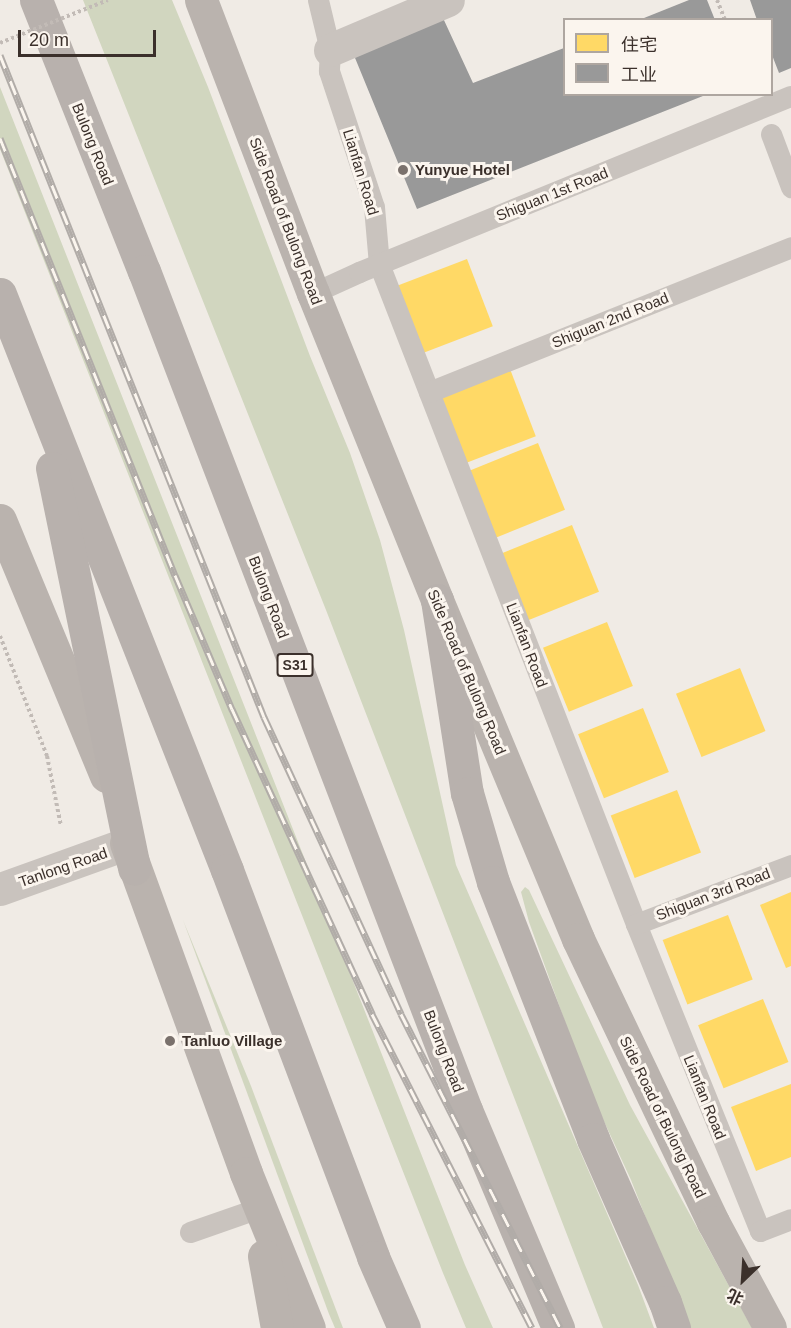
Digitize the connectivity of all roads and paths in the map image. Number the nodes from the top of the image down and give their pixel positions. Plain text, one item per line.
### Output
1 (36, 0) edge
2 (108, 0) edge
3 (201, 0) edge
4 (318, 0) edge
5 (448, 0) edge
6 (717, 0) edge
7 (724, 18) edge
8 (0, 43) edge
9 (330, 50) junction
10 (791, 96) edge
11 (771, 134) dead end
12 (791, 187) edge
13 (791, 247) edge
14 (379, 264) junction
15 (313, 293) junction
16 (0, 294) edge
17 (35, 381) junction
18 (429, 393) junction
19 (0, 520) edge
20 (436, 600) junction
21 (0, 636) edge
22 (62, 832) dead end
23 (130, 857) junction
24 (791, 865) edge
25 (0, 889) edge
26 (636, 924) junction
27 (246, 1173) junction
28 (253, 1210) junction
29 (791, 1219) edge
30 (190, 1232) dead end
31 (277, 1328) edge
32 (309, 1328) edge
33 (404, 1328) edge
34 (558, 1328) edge
35 (674, 1328) edge
36 (770, 1328) edge

1 - 34 main road, Bulong Road / S31
2 - 8 path, bridge
3 - 15 main road, Side Road of Bulong Road
4 - 9 lane, Lianfan Road
5 - 9 street
6 - 7 path
9 - 14 lane, Lianfan Road
10 - 14 lane, Shiguan 1st Road
11 - 12 lane
13 - 18 lane, Shiguan 2nd Road
14 - 15 lane, Shiguan 1st Road
14 - 18 lane, Lianfan Road
15 - 20 main road, Side Road of Bulong Road
16 - 17 main road
17 - 23 main road
17 - 33 main road
18 - 26 lane, Lianfan Road
19 - 23 main road
20 - 35 main road
20 - 36 main road, Side Road of Bulong Road
21 - 22 path
23 - 25 street, Tanlong Road
23 - 27 main road
24 - 26 lane, Shiguan 3rd Road
26 - 29 lane, Lianfan Road
27 - 28 main road
27 - 32 main road
28 - 30 lane
28 - 31 main road

